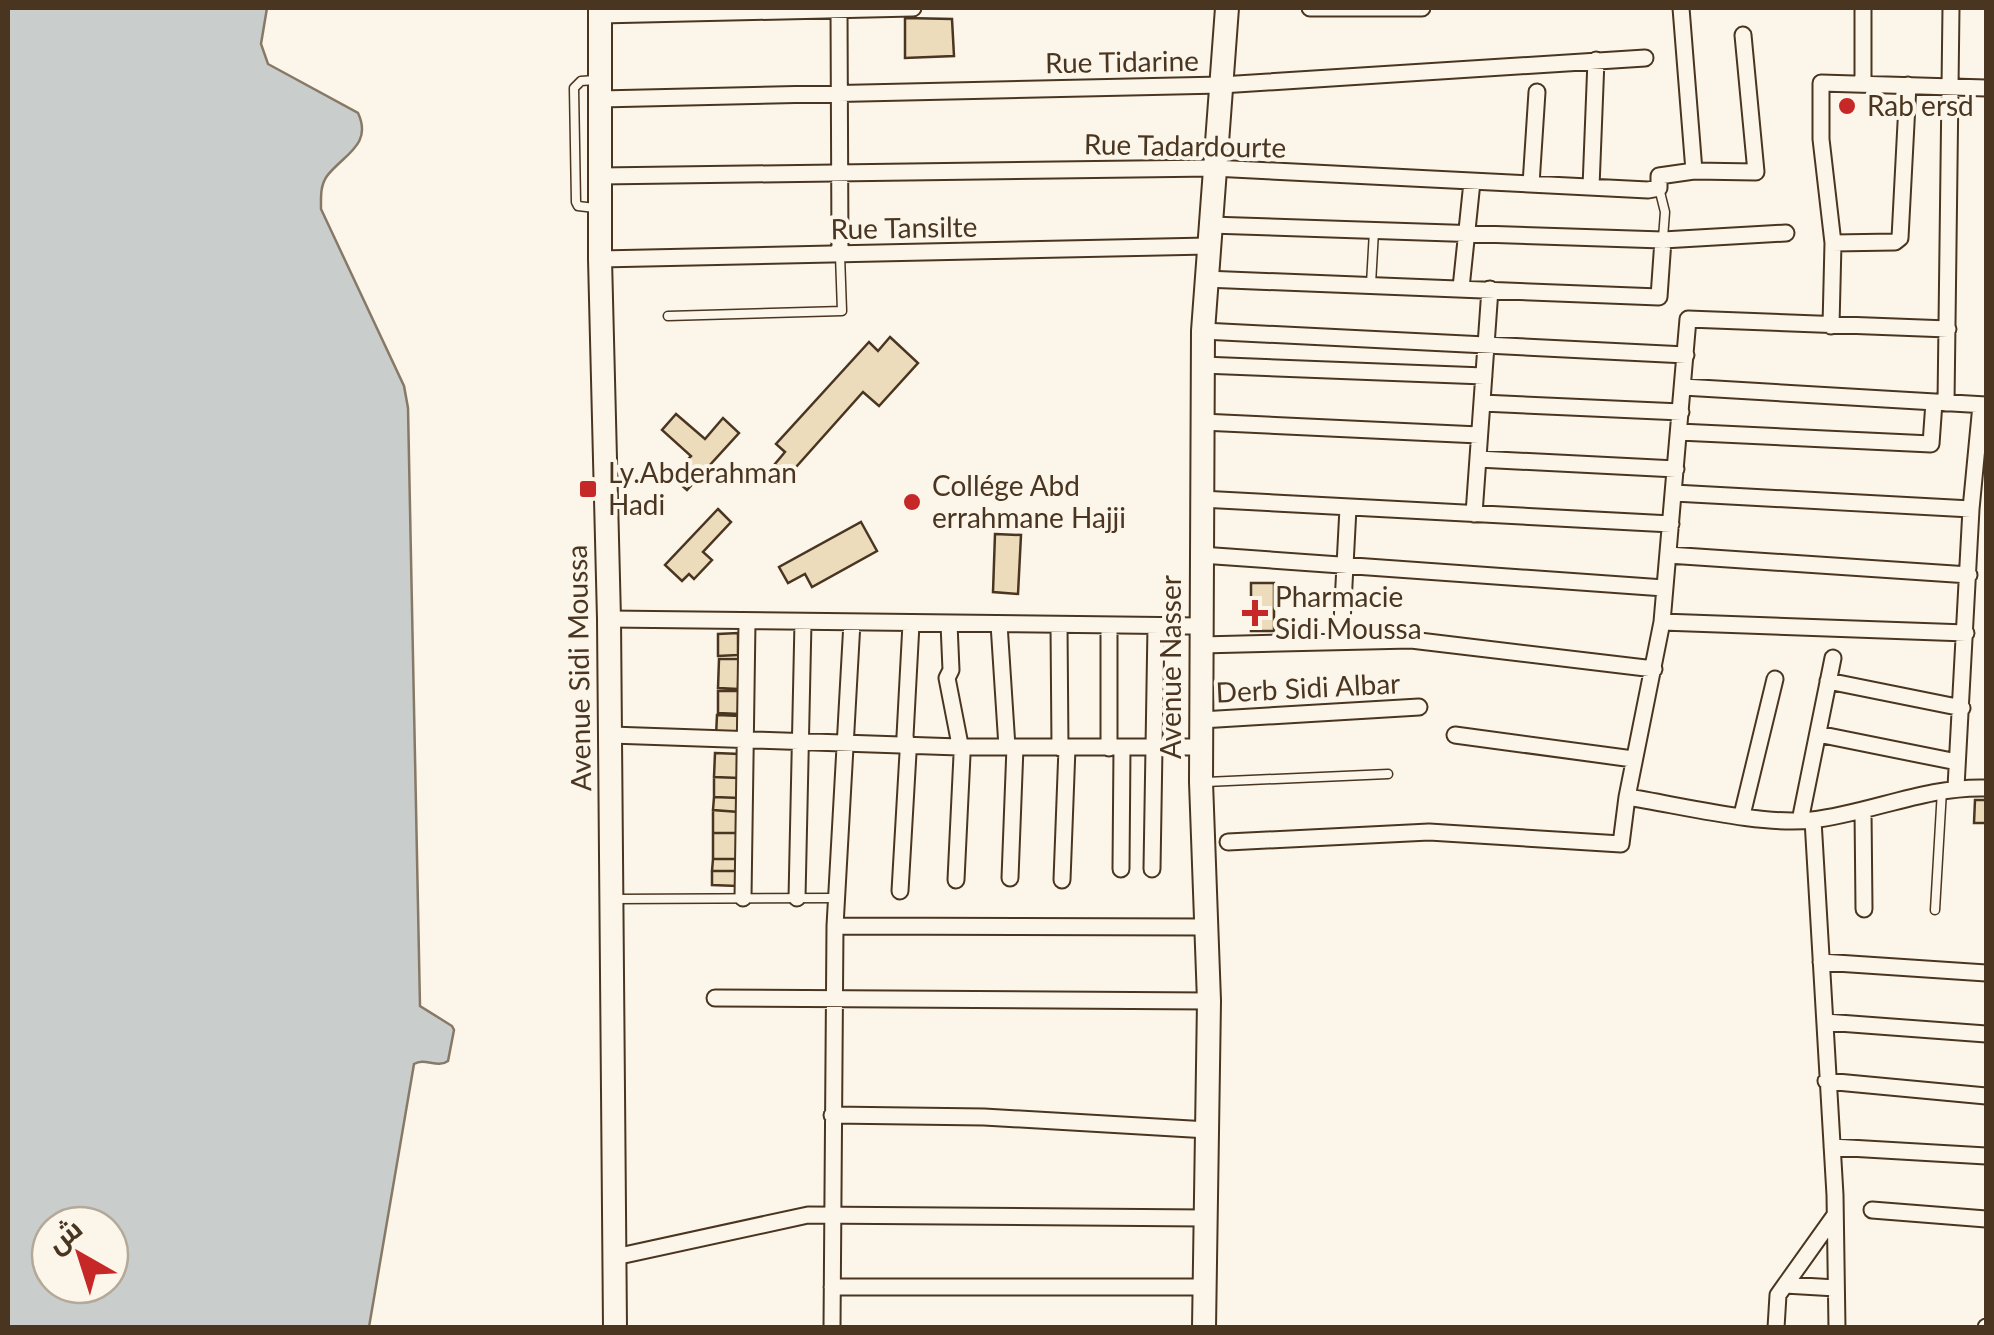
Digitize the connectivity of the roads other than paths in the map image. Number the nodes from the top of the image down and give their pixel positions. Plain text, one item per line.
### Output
1 (914, 8) edge
2 (1227, 8) edge
3 (1310, 8) edge
4 (1422, 8) edge
5 (1681, 8) edge
6 (1863, 8) edge
7 (1950, 8) edge
8 (838, 9) edge
9 (600, 11) edge
10 (1743, 35) dead end
11 (1645, 58) dead end
12 (1596, 60) junction
13 (1863, 84) junction
14 (1221, 85) junction
15 (1908, 85) junction
16 (1950, 86) junction
17 (1986, 88) edge
18 (600, 89) junction
19 (1537, 92) dead end
20 (838, 94) junction
21 (1213, 168) junction
22 (1694, 172) junction
23 (838, 174) junction
24 (600, 176) junction
25 (1472, 182) junction
26 (1531, 184) junction
27 (1591, 187) junction
28 (1658, 188) junction
29 (600, 208) junction
30 (1374, 231) junction
31 (1467, 233) junction
32 (1786, 233) dead end
33 (1209, 235) junction
34 (1663, 240) junction
35 (1834, 243) junction
36 (840, 254) junction
37 (600, 259) junction
38 (1205, 279) junction
39 (1371, 284) junction
40 (1461, 288) junction
41 (1490, 289) junction
42 (668, 316) dead end
43 (1831, 326) junction
44 (1948, 329) junction
45 (1203, 331) junction
46 (1486, 344) junction
47 (1686, 354) junction
48 (1202, 364) junction
49 (1484, 376) junction
50 (1683, 386) junction
51 (1940, 402) junction
52 (1482, 403) junction
53 (1984, 405) edge
54 (1681, 412) junction
55 (1202, 422) junction
56 (1679, 432) junction
57 (1480, 435) junction
58 (1478, 458) junction
59 (1676, 469) junction
60 (1674, 493) junction
61 (1201, 499) junction
62 (1348, 508) junction
63 (1971, 509) junction
64 (1474, 514) junction
65 (1671, 524) junction
66 (1668, 554) junction
67 (1201, 555) junction
68 (1344, 566) junction
69 (1969, 575) junction
70 (1664, 588) junction
71 (609, 620) junction
72 (747, 622) junction
73 (802, 622) junction
74 (852, 622) junction
75 (1662, 622) junction
76 (910, 624) junction
77 (949, 624) junction
78 (999, 624) junction
79 (1060, 625) junction
80 (1109, 625) junction
81 (1156, 626) junction
82 (1966, 633) junction
83 (1201, 635) junction
84 (1340, 642) junction
85 (1833, 658) dead end
86 (1654, 669) junction
87 (1775, 679) dead end
88 (1828, 681) junction
89 (1419, 707) dead end
90 (1962, 708) junction
91 (1200, 720) junction
92 (1818, 734) junction
93 (611, 735) junction
94 (1455, 735) dead end
95 (747, 740) junction
96 (801, 741) junction
97 (845, 742) junction
98 (906, 744) junction
99 (960, 747) junction
100 (1011, 747) junction
101 (1201, 747) junction
102 (1064, 748) junction
103 (1116, 748) junction
104 (1154, 748) junction
105 (1633, 759) junction
106 (1957, 762) junction
107 (1388, 774) dead end
108 (1201, 782) junction
109 (1949, 788) junction
110 (1986, 788) edge
111 (1628, 797) junction
112 (1863, 810) junction
113 (1742, 814) junction
114 (1806, 820) junction
115 (1217, 842) junction
116 (1152, 868) dead end
117 (1121, 869) dead end
118 (1010, 878) dead end
119 (956, 880) dead end
120 (1062, 880) dead end
121 (900, 890) dead end
122 (613, 898) junction
123 (743, 898) junction
124 (797, 898) junction
125 (836, 898) junction
126 (1864, 909) dead end
127 (1935, 910) dead end
128 (834, 926) junction
129 (1206, 927) junction
130 (1821, 962) junction
131 (1986, 973) edge
132 (834, 997) junction
133 (715, 998) dead end
134 (1209, 1002) junction
135 (1825, 1022) junction
136 (1986, 1034) edge
137 (1826, 1082) junction
138 (1986, 1096) edge
139 (832, 1115) junction
140 (1208, 1130) junction
141 (1832, 1146) junction
142 (1986, 1156) edge
143 (1872, 1210) dead end
144 (830, 1214) junction
145 (1835, 1215) junction
146 (1205, 1218) junction
147 (1986, 1219) edge
148 (615, 1257) junction
149 (1785, 1286) junction
150 (832, 1287) junction
151 (1204, 1287) junction
152 (1836, 1288) junction
153 (616, 1328) edge
154 (832, 1328) edge
155 (1204, 1328) edge
156 (1776, 1328) edge
157 (1837, 1328) edge

1 - 8 street
2 - 14 street, Avenue Nasser
3 - 4 street
5 - 22 street
6 - 13 street
7 - 16 street
8 - 9 street
8 - 20 street
9 - 18 street, Avenue Sidi Moussa
10 - 22 street, Rue Tadardourte
11 - 12 street, Rue Tidarine
12 - 14 street, Rue Tidarine
12 - 27 street
13 - 15 street
13 - 35 street
14 - 20 street, Rue Tidarine
14 - 21 street, Avenue Nasser
15 - 16 street
15 - 35 street
16 - 17 street
16 - 44 street
18 - 20 street, Rue Tidarine
18 - 24 street, Avenue Sidi Moussa
18 - 29 lane
19 - 26 street
20 - 23 street
21 - 23 street, Rue Tadardourte
21 - 25 street, Rue Tadardourte
21 - 33 street, Avenue Nasser
22 - 28 street, Rue Tadardourte
23 - 24 street, Rue Tadardourte
23 - 36 street
24 - 29 street, Avenue Sidi Moussa
25 - 26 street, Rue Tadardourte
25 - 31 street
26 - 27 street, Rue Tadardourte
27 - 28 street, Rue Tadardourte
28 - 34 lane
29 - 37 street, Avenue Sidi Moussa
30 - 31 street, Rue Tansilte
30 - 33 street, Rue Tansilte
30 - 39 lane
31 - 34 street, Rue Tansilte
31 - 40 street
32 - 34 street, Rue Tansilte
33 - 36 street, Rue Tansilte
33 - 38 street, Avenue Nasser
34 - 41 street
35 - 43 street
36 - 37 street, Rue Tansilte
36 - 42 lane
37 - 71 street, Avenue Sidi Moussa
38 - 39 street
38 - 45 street, Avenue Nasser
39 - 40 street
40 - 41 street
41 - 46 street
43 - 44 street
43 - 47 street
44 - 51 street
45 - 46 street
45 - 48 street, Avenue Nasser
46 - 47 street
46 - 49 street
47 - 50 street
48 - 49 street
48 - 55 street, Avenue Nasser
49 - 52 street
50 - 51 street
50 - 54 street
51 - 53 street
51 - 56 street
52 - 54 street
52 - 57 street
53 - 63 street
54 - 56 street
55 - 57 street
55 - 61 street, Avenue Nasser
56 - 59 street
57 - 58 street
58 - 59 street
58 - 64 street
59 - 60 street
60 - 63 street
60 - 65 street
61 - 62 street
61 - 67 street, Avenue Nasser
62 - 64 street
62 - 68 street
63 - 69 street
64 - 65 street
65 - 66 street
66 - 69 street
66 - 70 street
67 - 68 street
67 - 83 street, Avenue Nasser
68 - 70 street
68 - 84 street
69 - 82 street
70 - 75 street
71 - 72 street
71 - 93 street, Avenue Sidi Moussa
72 - 73 street
72 - 95 street
73 - 74 street
73 - 96 street
74 - 76 street
74 - 97 street
75 - 82 street
75 - 86 street
76 - 77 street
76 - 98 street
77 - 78 street
77 - 99 street
78 - 79 street
78 - 100 street
79 - 80 street
79 - 102 street
80 - 81 street
80 - 103 street
81 - 83 street
81 - 104 street
82 - 90 street
83 - 84 street
83 - 91 street, Avenue Nasser
84 - 86 street
85 - 88 street
86 - 105 street
87 - 113 street
88 - 90 street
88 - 92 street
89 - 91 street, Derb Sidi Albar
90 - 106 street
91 - 101 street, Avenue Nasser
92 - 106 street
92 - 114 street
93 - 95 street
93 - 122 street, Avenue Sidi Moussa
94 - 105 street
95 - 96 street
95 - 123 street
96 - 97 street
96 - 124 street
97 - 98 street
97 - 125 street
98 - 99 street
98 - 121 street
99 - 100 street
99 - 119 street
100 - 102 street
100 - 118 street
101 - 104 street
101 - 108 street, Avenue Nasser
102 - 103 street
102 - 120 street
103 - 104 street
103 - 117 street
104 - 116 street
105 - 111 street
106 - 109 street
107 - 108 lane
108 - 115 street, Avenue Nasser
109 - 110 street
109 - 112 street
109 - 127 lane
111 - 113 street
111 - 115 street
112 - 114 street
112 - 126 street
113 - 114 street
114 - 130 street
115 - 129 street, Avenue Nasser
122 - 123 lane
122 - 148 street, Avenue Sidi Moussa
123 - 124 lane
124 - 125 lane
125 - 128 street
128 - 129 street
128 - 132 street
129 - 134 street, Avenue Nasser
130 - 131 street
130 - 135 street
132 - 133 street
132 - 134 street
132 - 139 street
134 - 140 street, Avenue Nasser
135 - 136 street
135 - 137 street
137 - 138 street
137 - 141 street
139 - 140 street
139 - 144 street
140 - 146 street, Avenue Nasser
141 - 142 street
141 - 145 street
143 - 147 street
144 - 146 street
144 - 148 street
144 - 150 street
145 - 149 street
145 - 152 street
146 - 151 street, Avenue Nasser
148 - 153 street, Avenue Sidi Moussa
149 - 152 street
149 - 156 street
150 - 151 street
150 - 154 street
151 - 155 street, Avenue Nasser
152 - 157 street

